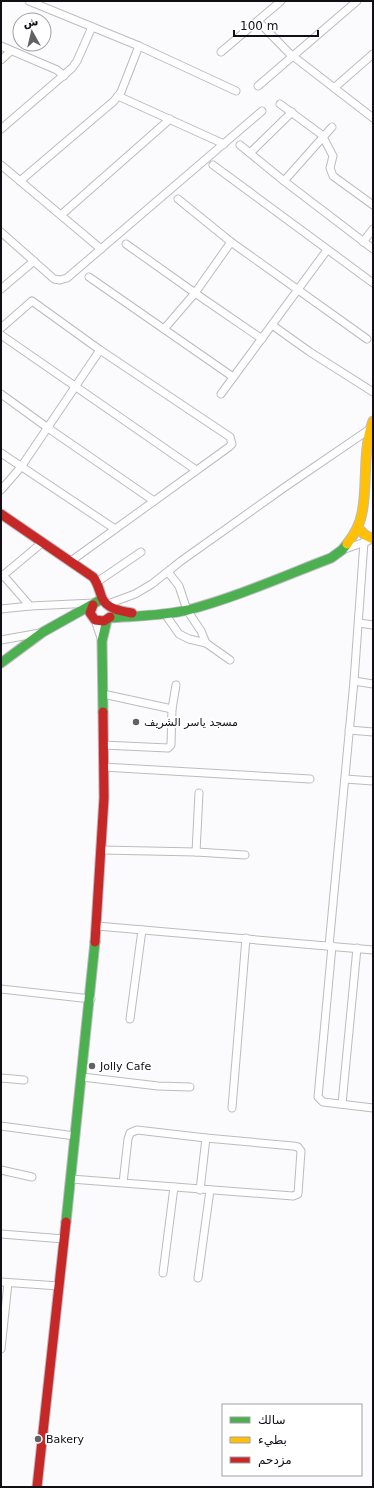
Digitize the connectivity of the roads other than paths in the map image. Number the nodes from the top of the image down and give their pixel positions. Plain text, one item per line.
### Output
1 (29, 1) edge
2 (281, 1) edge
3 (357, 1) edge
4 (258, 21) junction
5 (92, 27) junction
6 (1, 46) edge
7 (139, 46) junction
8 (11, 51) junction
9 (221, 52) dead end
10 (373, 54) edge
11 (292, 56) junction
12 (1, 60) edge
13 (64, 76) junction
14 (258, 86) dead end
15 (334, 88) junction
16 (236, 91) dead end
17 (118, 96) junction
18 (280, 104) dead end
19 (262, 111) dead end
20 (292, 112) junction
21 (373, 118) edge
22 (170, 119) junction
23 (332, 127) dead end
24 (1, 129) edge
25 (323, 137) junction
26 (224, 144) junction
27 (240, 145) dead end
28 (250, 153) junction
29 (1, 164) edge
30 (213, 165) dead end
31 (20, 180) junction
32 (284, 181) junction
33 (178, 199) dead end
34 (373, 205) edge
35 (61, 215) junction
36 (373, 229) edge
37 (1, 232) edge
38 (231, 242) junction
39 (363, 242) junction
40 (126, 244) dead end
41 (100, 249) junction
42 (373, 249) edge
43 (327, 250) junction
44 (34, 261) junction
45 (89, 277) dead end
46 (373, 283) edge
47 (1, 289) edge
48 (298, 290) junction
49 (195, 293) junction
50 (272, 325) junction
51 (1, 328) edge
52 (164, 329) junction
53 (1, 335) edge
54 (262, 339) junction
55 (367, 340) dead end
56 (100, 350) junction
57 (233, 378) junction
58 (76, 387) junction
59 (373, 392) edge
60 (1, 394) edge
61 (221, 394) dead end
62 (371, 425) edge
63 (48, 428) junction
64 (370, 448) edge
65 (1, 453) edge
66 (21, 467) junction
67 (196, 470) junction
68 (1, 490) edge
69 (154, 500) junction
70 (1, 514) edge
71 (358, 528) junction
72 (114, 530) junction
73 (370, 540) edge
74 (43, 542) junction
75 (342, 550) junction
76 (141, 552) dead end
77 (71, 561) junction
78 (168, 572) junction
79 (2, 576) edge
80 (97, 582) junction
81 (102, 604) junction
82 (30, 606) junction
83 (1, 610) edge
84 (187, 610) junction
85 (165, 614) junction
86 (147, 615) junction
87 (65, 619) junction
88 (94, 619) junction
89 (108, 619) junction
90 (359, 623) junction
91 (373, 625) edge
92 (43, 632) junction
93 (1, 640) edge
94 (102, 641) junction
95 (206, 643) junction
96 (230, 660) dead end
97 (1, 663) edge
98 (354, 681) junction
99 (373, 684) edge
100 (176, 685) dead end
101 (103, 694) junction
102 (172, 709) junction
103 (349, 730) junction
104 (373, 732) edge
105 (103, 745) junction
106 (104, 767) junction
107 (310, 779) dead end
108 (345, 779) junction
109 (373, 781) edge
110 (199, 793) dead end
111 (102, 850) junction
112 (196, 852) junction
113 (245, 855) dead end
114 (97, 926) junction
115 (142, 930) junction
116 (246, 938) junction
117 (330, 946) junction
118 (357, 948) junction
119 (373, 950) edge
120 (1, 989) edge
121 (91, 999) junction
122 (130, 1019) dead end
123 (82, 1077) junction
124 (1, 1078) edge
125 (24, 1080) dead end
126 (190, 1087) dead end
127 (342, 1104) junction
128 (232, 1108) dead end
129 (373, 1108) edge
130 (1, 1126) edge
131 (76, 1136) junction
132 (206, 1138) junction
133 (1, 1170) edge
134 (32, 1177) dead end
135 (71, 1179) junction
136 (123, 1183) junction
137 (174, 1187) junction
138 (200, 1190) junction
139 (210, 1190) junction
140 (1, 1234) edge
141 (64, 1239) junction
142 (163, 1273) dead end
143 (198, 1278) dead end
144 (5, 1282) edge
145 (59, 1286) junction
146 (1, 1348) edge
147 (37, 1487) edge

1 - 5 street
2 - 4 street
3 - 11 street
4 - 9 street
4 - 11 street
5 - 7 street
5 - 13 street
6 - 8 street
7 - 16 street
7 - 17 street
8 - 12 street
8 - 13 street
10 - 15 street
11 - 14 street
11 - 15 street
13 - 24 street
15 - 21 street
17 - 22 street
17 - 31 street
18 - 20 street
19 - 26 street
20 - 25 street
20 - 28 street
22 - 26 street
22 - 35 street
23 - 25 street
25 - 32 street
25 - 34 street
26 - 41 street
27 - 28 street
28 - 32 street
29 - 31 street
30 - 43 street
31 - 35 street
32 - 39 street
33 - 38 street
35 - 41 street
36 - 39 street
37 - 44 street
38 - 48 street
38 - 49 street
39 - 42 street
40 - 49 street
41 - 44 street
43 - 46 street
43 - 48 street
44 - 47 street
45 - 52 street
48 - 50 street
48 - 55 street
49 - 52 street
49 - 54 street
50 - 54 street
50 - 59 street
51 - 56 street
52 - 57 street
53 - 58 street
54 - 57 street
56 - 58 street
56 - 67 street
57 - 61 street
58 - 63 street
58 - 67 street
60 - 63 street
62 - 64 street
62 - 78 street
63 - 66 street
63 - 69 street
64 - 71 street
65 - 66 street
66 - 68 street
66 - 72 street
67 - 69 street
69 - 72 street
70 - 74 street
71 - 73 street
71 - 75 street
72 - 77 street
73 - 75 street
73 - 90 street
74 - 77 street
74 - 79 street
75 - 84 street
76 - 80 street
77 - 80 street
78 - 81 street
78 - 84 street
79 - 82 street
80 - 81 street
81 - 82 street
81 - 86 street
81 - 87 street
81 - 88 street
81 - 89 street
82 - 83 street
84 - 85 street
84 - 95 street
85 - 86 street
85 - 95 street
86 - 89 street
87 - 88 street
87 - 92 street
88 - 89 street
88 - 94 street
89 - 94 street
90 - 91 street
90 - 98 street
92 - 93 street
92 - 97 street
94 - 101 street
95 - 96 street
98 - 99 street
98 - 103 street
100 - 102 street
101 - 102 street
101 - 105 street
102 - 105 street
103 - 104 street
103 - 108 street
105 - 106 street
106 - 107 street
106 - 111 street
108 - 109 street
108 - 117 street
110 - 112 street
111 - 112 street
111 - 114 street
112 - 113 street
114 - 115 street
114 - 121 street
115 - 116 street
115 - 122 street
116 - 117 street
116 - 128 street
117 - 118 street
117 - 127 street
118 - 119 street
118 - 127 street
120 - 121 street
121 - 123 street
123 - 126 street
123 - 131 street
124 - 125 street
127 - 129 street
130 - 131 street
131 - 135 street
132 - 136 street
132 - 138 street
132 - 139 street
133 - 134 street
135 - 136 street
135 - 141 street
136 - 137 street
137 - 138 street
137 - 142 street
138 - 139 street
139 - 143 street
140 - 141 street
141 - 145 street
144 - 145 street
144 - 146 street
145 - 147 street

